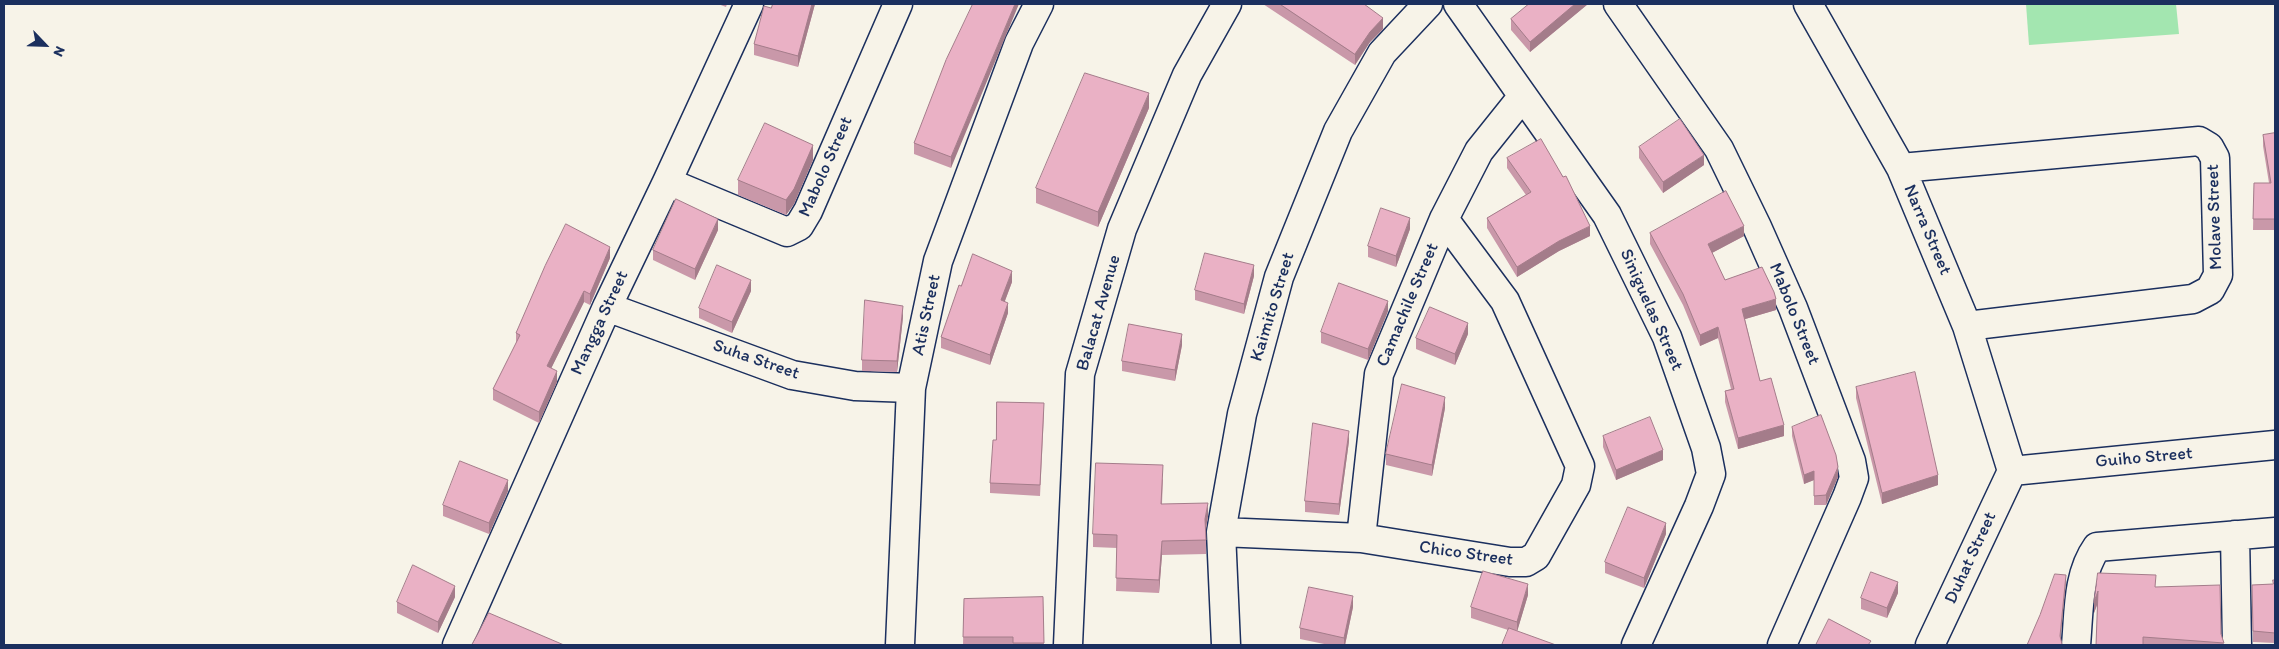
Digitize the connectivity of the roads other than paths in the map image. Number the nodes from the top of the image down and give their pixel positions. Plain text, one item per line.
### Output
1 (749, 4) edge
2 (898, 4) edge
3 (1039, 4) edge
4 (1227, 4) edge
5 (1428, 4) edge
6 (1458, 4) edge
7 (1618, 4) edge
8 (1816, 6) edge
9 (1523, 96) junction
10 (1901, 168) junction
11 (667, 182) junction
12 (1444, 219) junction
13 (607, 307) junction
14 (1967, 326) junction
15 (911, 388) junction
16 (2275, 445) edge
17 (2012, 471) junction
18 (1221, 532) junction
19 (2275, 532) edge
20 (2235, 535) junction
21 (1361, 538) junction
22 (457, 645) edge
23 (900, 645) edge
24 (1068, 645) edge
25 (1226, 645) edge
26 (1636, 645) edge
27 (1782, 645) edge
28 (1930, 645) edge
29 (2076, 645) edge
30 (2238, 645) edge

1 - 11 street, Mangga Street
2 - 11 street, Mabolo Street
3 - 15 street, Atis Street
4 - 24 street, Balacat Avenue
5 - 18 street, Kaimito Street
6 - 9 street, Siniguelas Street
7 - 27 street, Mabolo Street
8 - 10 street, Narra Street
9 - 12 street, Camachile Street
9 - 26 street, Siniguelas Street
10 - 14 street, Narra Street
10 - 14 street, Molave Street
11 - 13 street, Mangga Street
12 - 21 street, Camachile Street
12 - 21 street, Chico Street
13 - 15 street, Suha Street
13 - 22 street, Mangga Street
14 - 17 street, Narra Street
15 - 23 street, Atis Street
16 - 17 street, Guiho Street
17 - 28 street, Duhat Street
18 - 21 street, Chico Street
18 - 25 street, Kaimito Street
19 - 20 street
20 - 29 street
20 - 30 street

